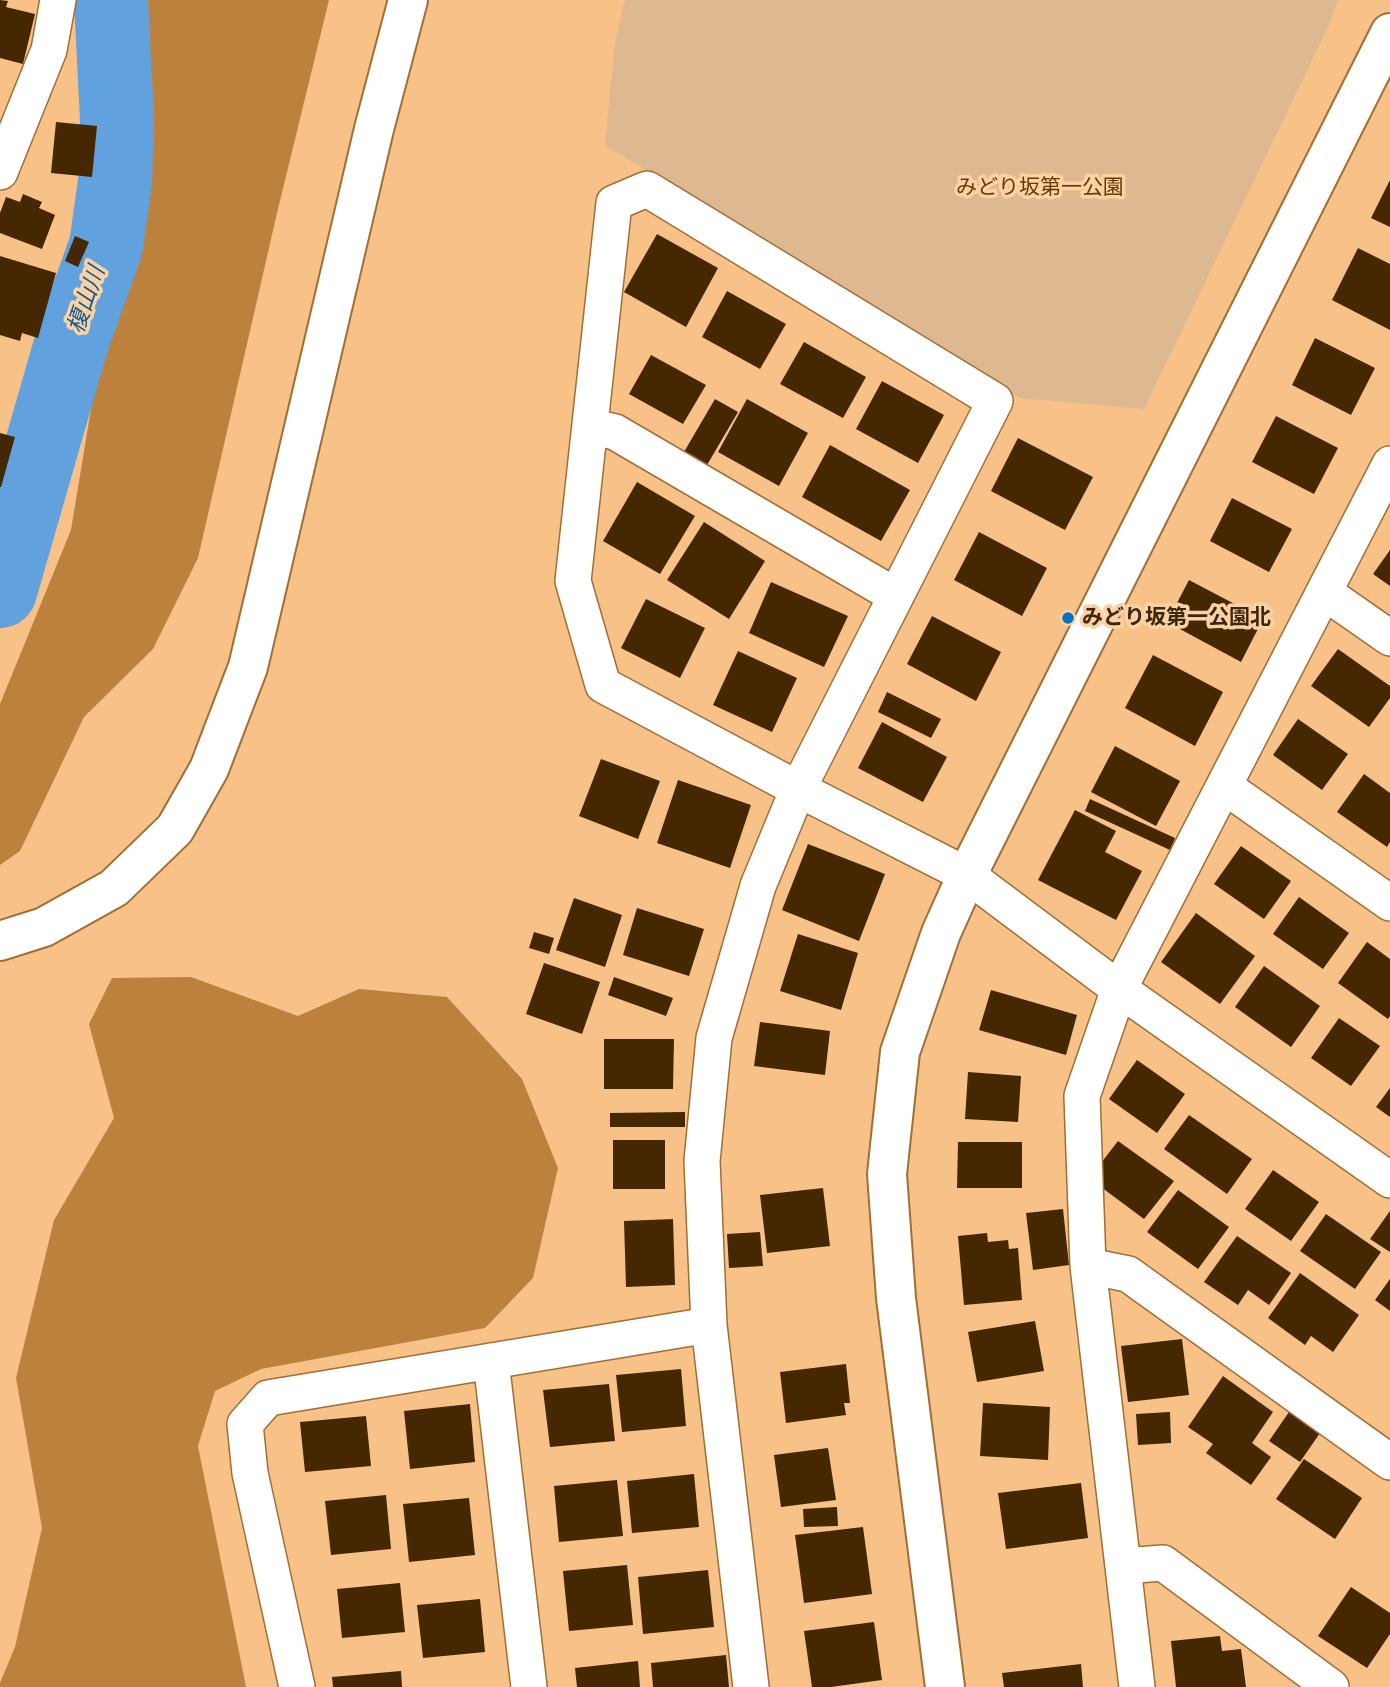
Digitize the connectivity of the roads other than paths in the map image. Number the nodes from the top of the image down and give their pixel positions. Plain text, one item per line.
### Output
1 (58, 0) edge
2 (408, 0) edge
3 (1390, 33) edge
4 (0, 172) edge
5 (590, 426) junction
6 (1390, 464) edge
7 (1324, 592) junction
8 (896, 596) junction
9 (1390, 638) edge
10 (1224, 786) junction
11 (798, 789) junction
12 (967, 875) junction
13 (1390, 903) edge
14 (0, 941) edge
15 (1119, 989) junction
16 (1390, 1180) edge
17 (1088, 1266) junction
18 (709, 1325) junction
19 (491, 1361) junction
20 (1390, 1462) edge
21 (1123, 1566) junction
22 (297, 1687) edge
23 (529, 1687) edge
24 (751, 1687) edge
25 (944, 1687) edge
26 (1137, 1687) edge
27 (1331, 1687) edge

1 - 4 street
2 - 14 street
3 - 12 street
5 - 8 street
5 - 8 street
5 - 11 street
6 - 7 street
7 - 9 street
7 - 10 street
8 - 11 street
10 - 13 street
10 - 15 street
11 - 12 street
11 - 18 street
12 - 15 street
12 - 25 street
15 - 16 street
15 - 17 street
17 - 20 street
17 - 21 street
18 - 19 street
18 - 24 street
19 - 22 street
19 - 23 street
21 - 26 street
21 - 27 street

